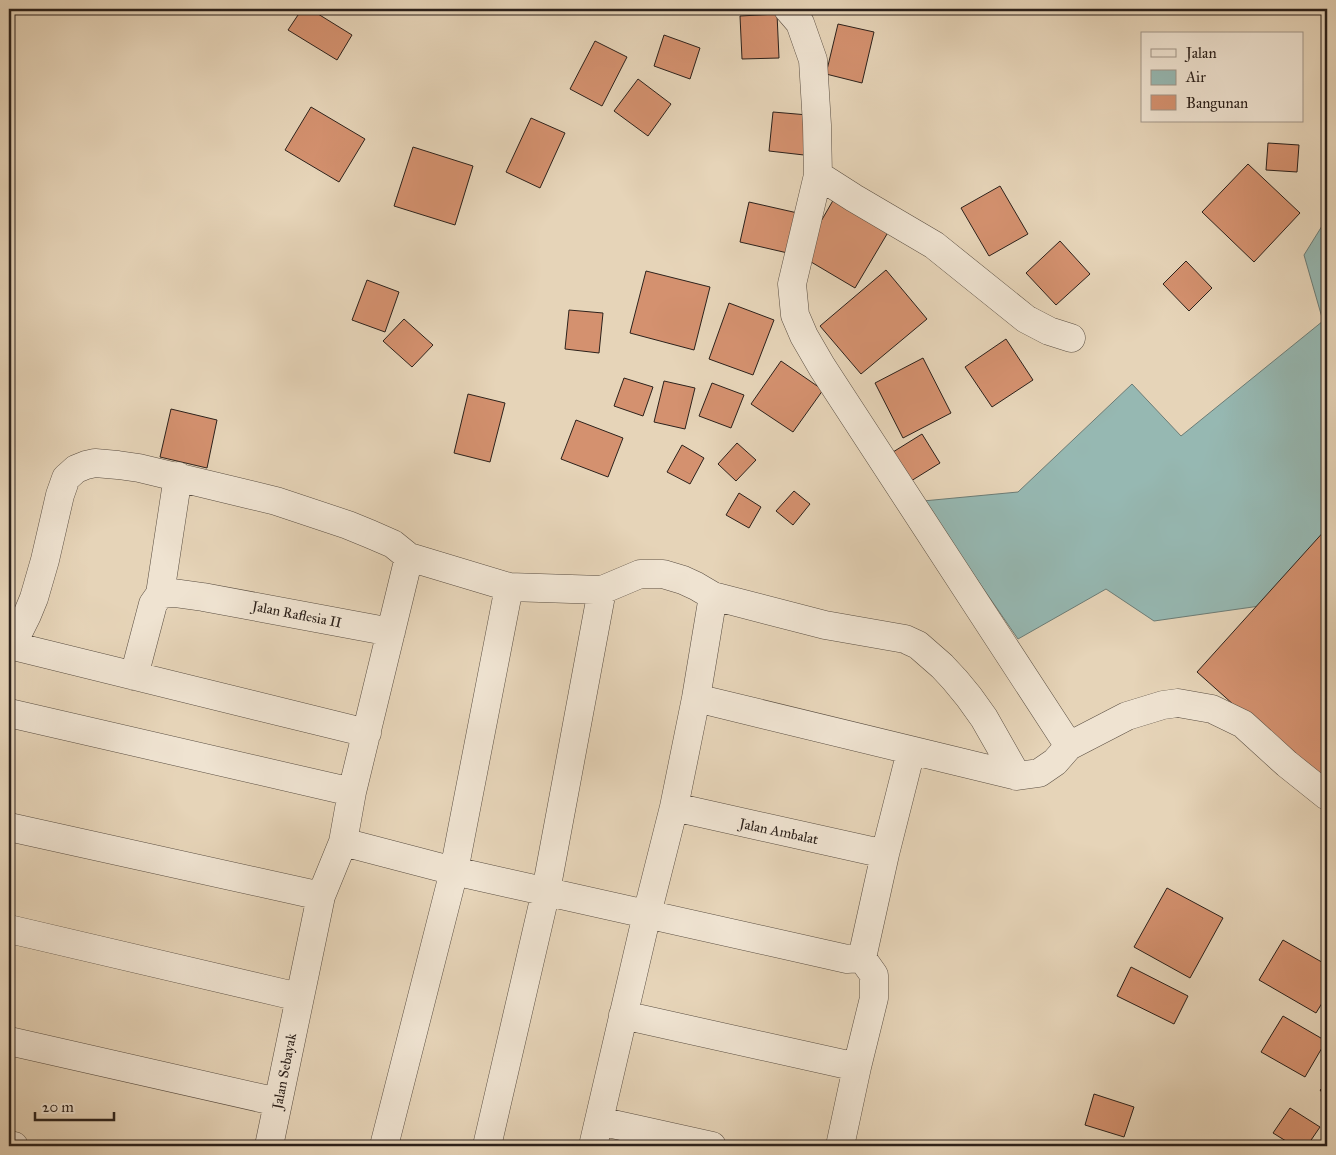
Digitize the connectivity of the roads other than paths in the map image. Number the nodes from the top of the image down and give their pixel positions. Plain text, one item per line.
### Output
1 (788, 9) edge
2 (818, 175) junction
3 (1071, 338) dead end
4 (178, 476) junction
5 (410, 557) junction
6 (509, 587) junction
7 (602, 590) junction
8 (160, 594) junction
9 (713, 596) junction
10 (391, 632) junction
11 (9, 644) edge
12 (134, 676) junction
13 (696, 698) junction
14 (9, 713) edge
15 (367, 733) junction
16 (1069, 746) junction
17 (911, 751) junction
18 (1017, 776) junction
19 (352, 792) junction
20 (1327, 796) edge
21 (674, 808) junction
22 (9, 827) edge
23 (343, 842) junction
24 (885, 854) junction
25 (454, 871) junction
26 (546, 891) junction
27 (321, 896) junction
28 (647, 914) junction
29 (9, 929) edge
30 (862, 958) junction
31 (299, 997) junction
32 (623, 1015) junction
33 (9, 1041) edge
34 (857, 1066) junction
35 (278, 1102) junction
36 (596, 1134) edge
37 (9, 1145) edge
38 (703, 1145) edge
39 (14, 1146) edge
40 (269, 1146) edge
41 (384, 1146) edge
42 (486, 1146) edge
43 (840, 1146) edge

1 - 2 street
2 - 3 street
2 - 16 street
4 - 5 street
4 - 8 street
4 - 11 street
5 - 6 street
5 - 10 street, Jalan Sebayak
6 - 7 street
6 - 25 street
7 - 9 street
7 - 26 street
8 - 10 street, Jalan Raflesia II
8 - 12 street
9 - 13 street
9 - 18 street
10 - 15 street, Jalan Sebayak
11 - 12 street
12 - 15 street
13 - 17 street
13 - 21 street
14 - 19 street
15 - 19 street, Jalan Sebayak
16 - 18 street
16 - 20 street
17 - 18 street
17 - 24 street
19 - 23 street, Jalan Sebayak
21 - 24 street, Jalan Ambalat
21 - 28 street
22 - 27 street
23 - 25 street
23 - 27 street, Jalan Sebayak
24 - 30 street
25 - 26 street
25 - 41 street
26 - 28 street
26 - 42 street
27 - 31 street, Jalan Sebayak
28 - 30 street
28 - 32 street
29 - 31 street
30 - 34 street
31 - 35 street, Jalan Sebayak
32 - 34 street
32 - 36 street
33 - 35 street
34 - 43 street
35 - 40 street, Jalan Sebayak
36 - 38 street
37 - 39 street

